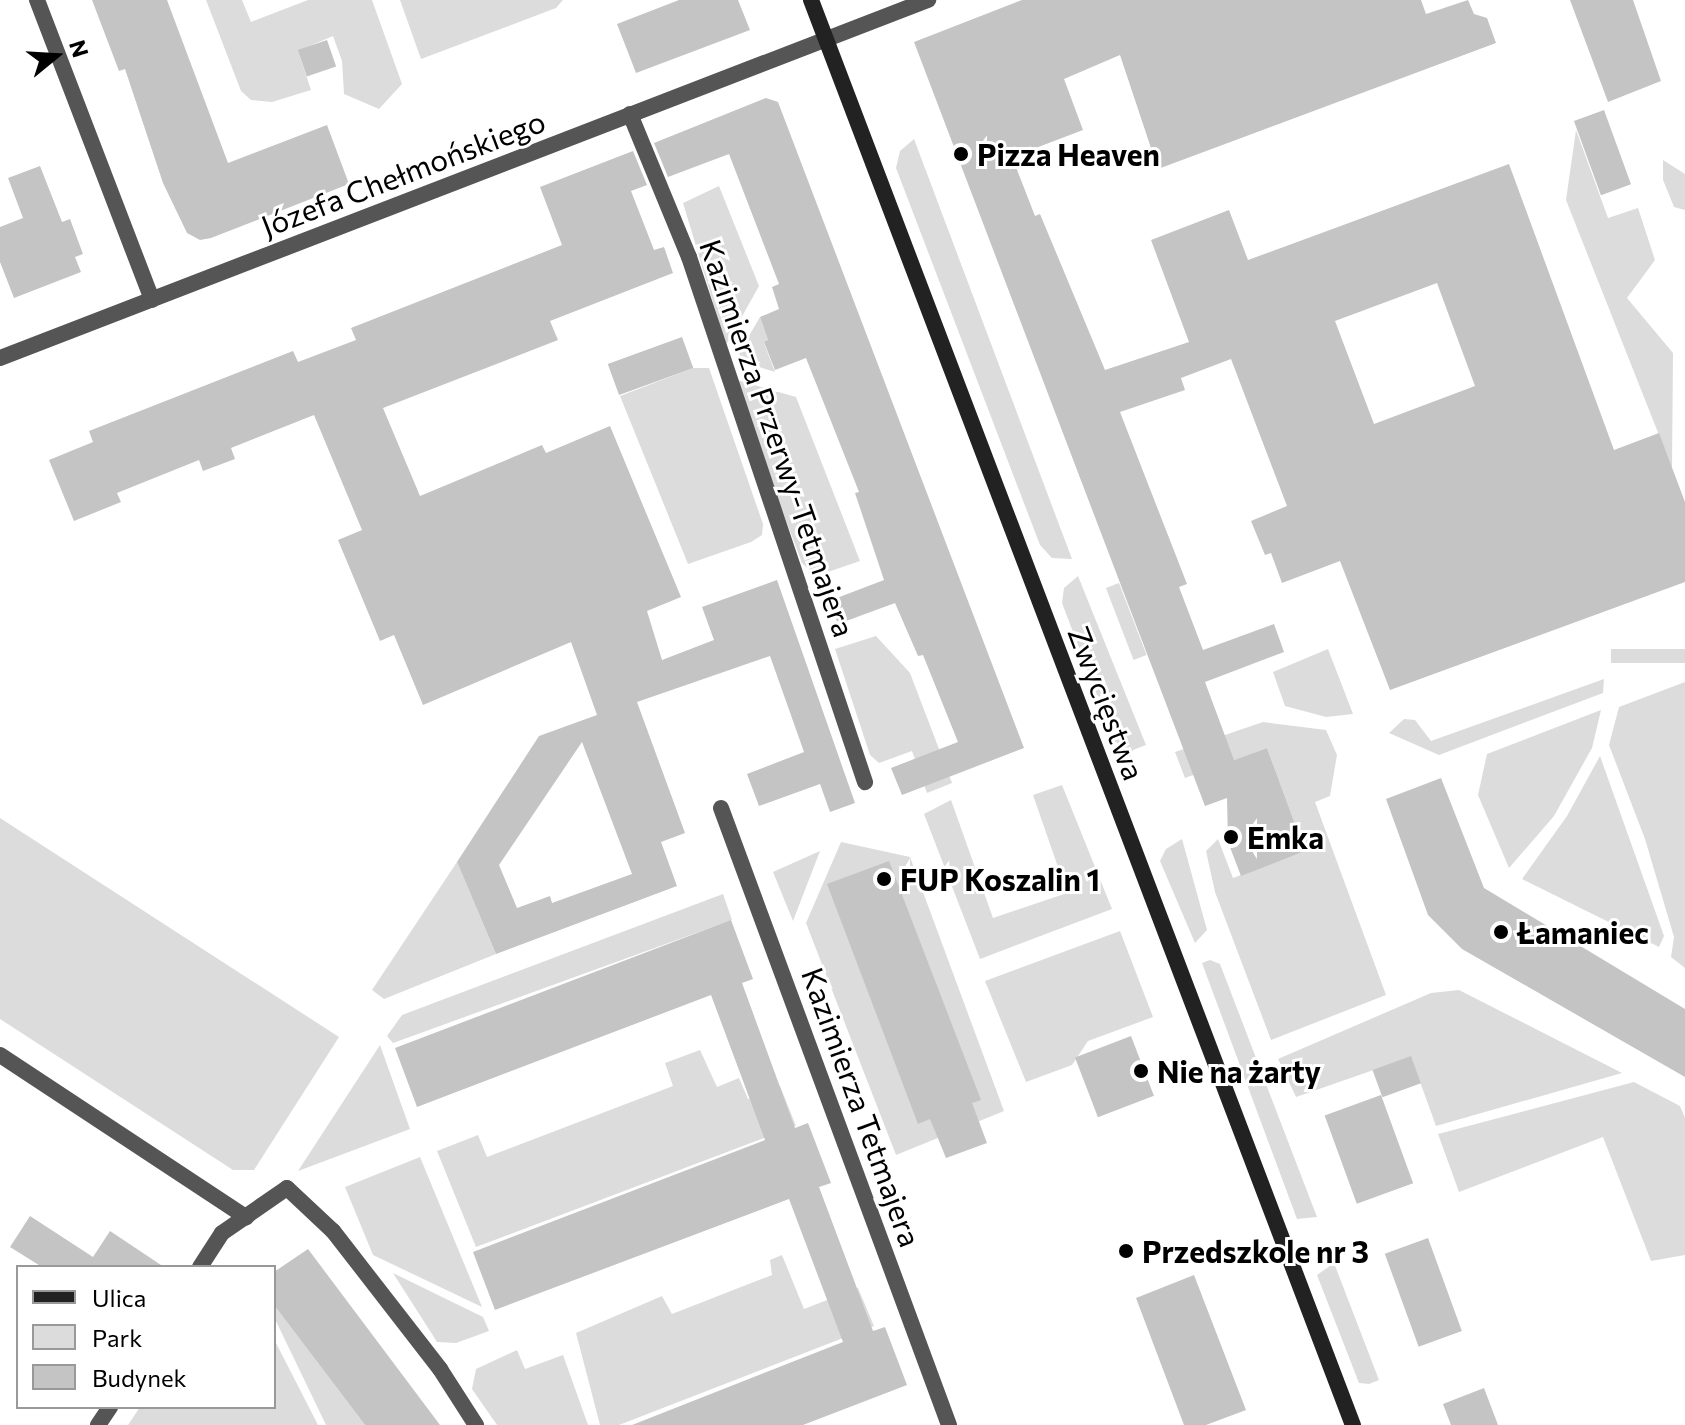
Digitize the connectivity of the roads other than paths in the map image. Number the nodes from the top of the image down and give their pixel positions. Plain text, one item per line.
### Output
1 (37, 0) edge
2 (811, 0) edge
3 (928, 0) edge
4 (826, 40) junction
5 (630, 114) junction
6 (152, 300) junction
7 (0, 358) edge
8 (865, 782) dead end
9 (721, 808) dead end
10 (0, 1055) edge
11 (246, 1217) junction
12 (201, 1265) edge
13 (476, 1425) edge
14 (949, 1425) edge
15 (1353, 1425) edge

1 - 6 street
2 - 4 street, Zwycięstwa
3 - 4 street, Józefa Chełmońskiego
4 - 5 street, Józefa Chełmońskiego
4 - 15 street, Zwycięstwa
5 - 6 street, Józefa Chełmońskiego
5 - 8 street, Kazimierza Przerwy-Tetmajera
6 - 7 street, Józefa Chełmońskiego
9 - 14 street, Kazimierza Tetmajera
10 - 11 street
11 - 12 street
11 - 13 street

